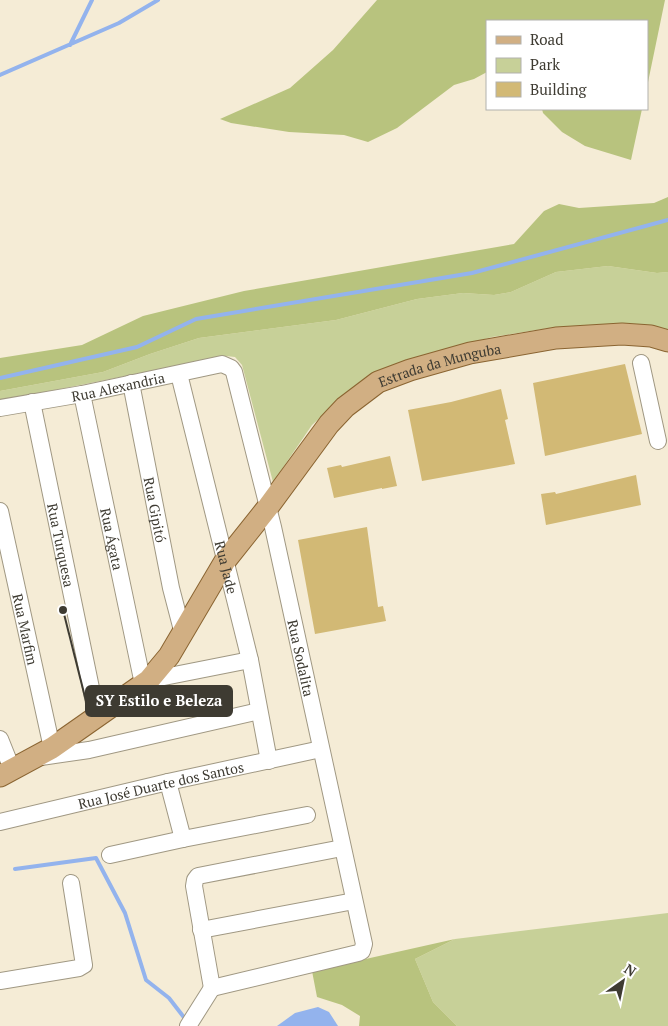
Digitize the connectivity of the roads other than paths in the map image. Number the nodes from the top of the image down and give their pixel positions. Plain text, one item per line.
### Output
1 (668, 341) edge
2 (641, 363) dead end
3 (234, 372) joint
4 (179, 374) junction
5 (131, 383) junction
6 (82, 394) junction
7 (32, 402) junction
8 (0, 408) edge
9 (658, 441) dead end
10 (268, 507) junction
11 (0, 511) edge
12 (225, 562) junction
13 (183, 634) junction
14 (250, 660) junction
15 (146, 682) junction
16 (259, 711) junction
17 (97, 717) junction
18 (0, 738) edge
19 (52, 748) junction
20 (321, 749) junction
21 (31, 759) junction
22 (269, 761) junction
23 (6, 772) edge
24 (168, 782) junction
25 (307, 815) dead end
26 (0, 822) edge
27 (183, 839) junction
28 (342, 848) junction
29 (110, 855) dead end
30 (70, 883) dead end
31 (354, 900) junction
32 (201, 930) junction
33 (0, 981) edge
34 (212, 988) junction
35 (188, 1026) edge

1 - 10 main road, Estrada da Munguba
2 - 9 street
3 - 4 street, Rua Alexandria
3 - 10 street, Rua Sodalita
4 - 5 street, Rua Alexandria
4 - 12 street, Rua Jade
5 - 6 street, Rua Alexandria
5 - 13 street, Rua Gipitó
6 - 7 street, Rua Alexandria
6 - 15 street, Rua Ágata
7 - 8 street, Rua Alexandria
7 - 17 street, Rua Turquesa
10 - 12 main road, Estrada da Munguba
10 - 20 street, Rua Sodalita
11 - 19 street, Rua Marfim
12 - 13 main road, Estrada da Munguba
12 - 14 street, Rua Jade
13 - 15 main road, Estrada da Munguba
14 - 15 street
14 - 16 street, Rua Jade
15 - 17 main road, Estrada da Munguba
16 - 21 street
16 - 22 street, Rua Jade
17 - 19 main road, Estrada da Munguba
18 - 23 street
19 - 21 main road, Estrada da Munguba
20 - 22 street, Rua José Duarte dos Santos
20 - 28 street, Rua Sodalita
21 - 23 main road, Estrada da Munguba
22 - 24 street, Rua José Duarte dos Santos
24 - 26 street, Rua José Duarte dos Santos
24 - 27 street
25 - 27 street
27 - 29 street
28 - 31 street, Rua Sodalita
28 - 32 street
30 - 33 street
31 - 32 street
31 - 34 street, Rua Sodalita
32 - 34 street
34 - 35 street

